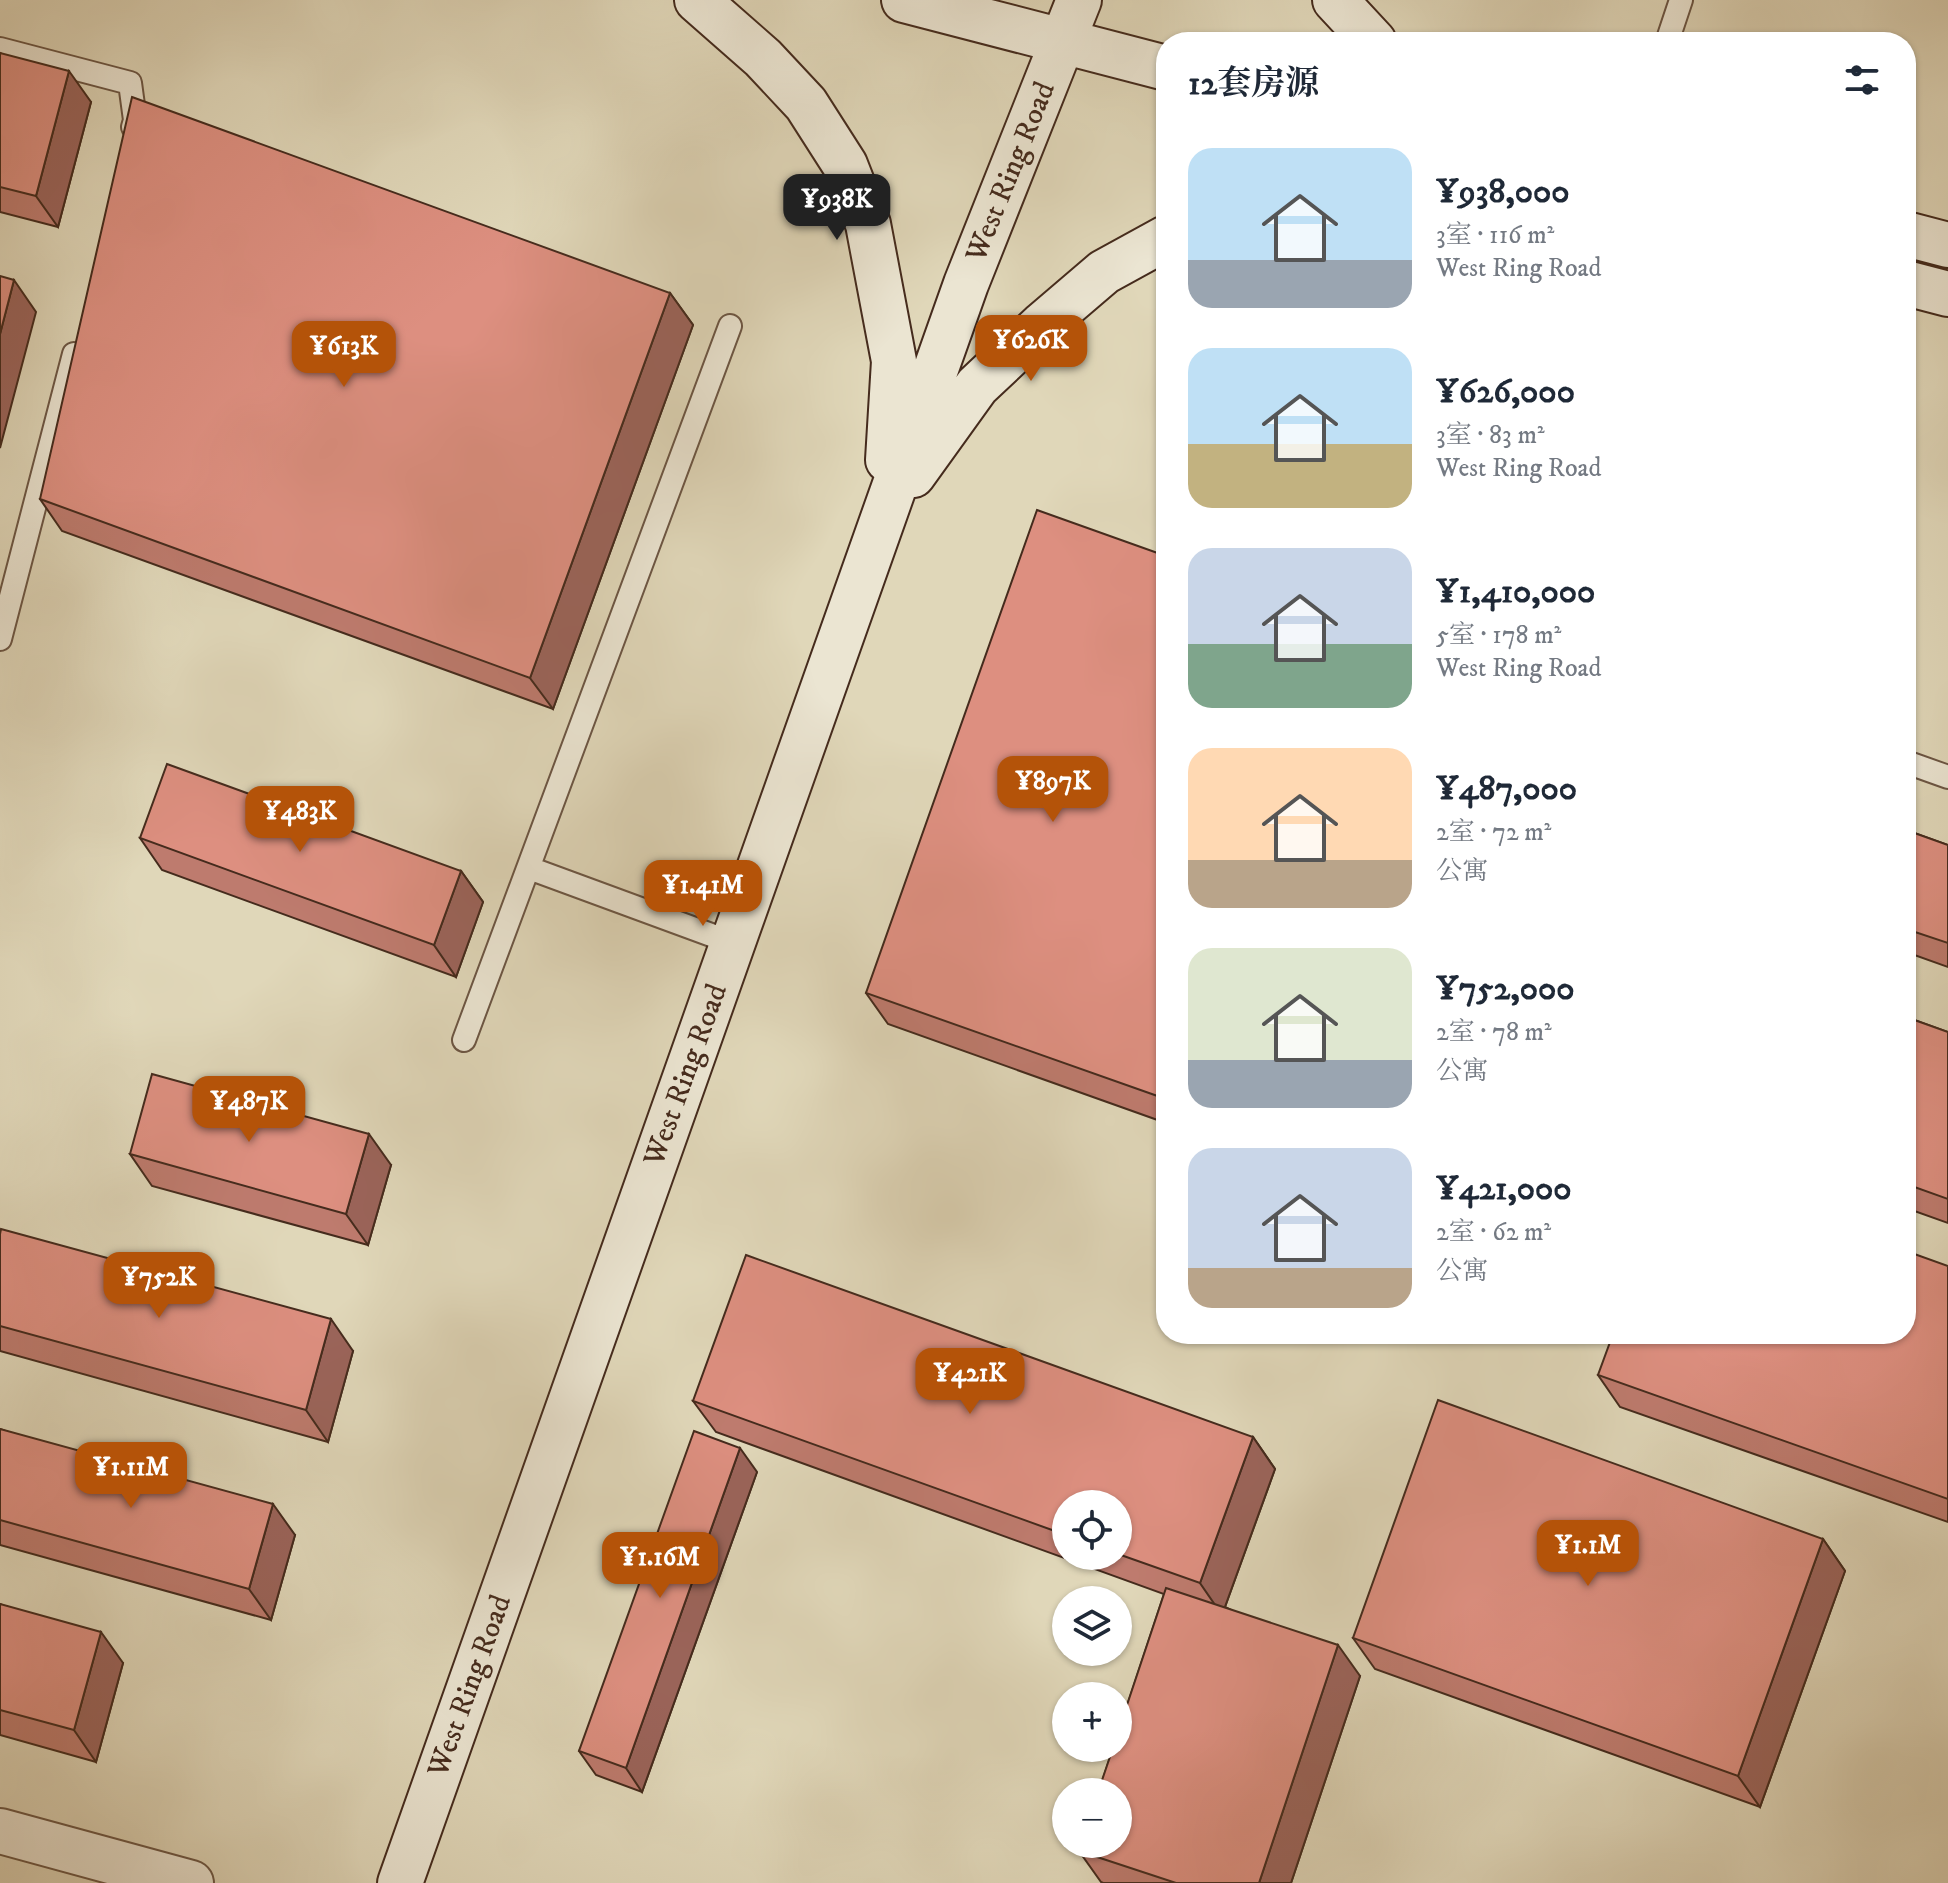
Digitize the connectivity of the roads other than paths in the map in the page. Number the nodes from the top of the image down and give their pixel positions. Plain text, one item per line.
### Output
1 (697, 0) edge
2 (904, 0) edge
3 (1079, 0) edge
4 (1335, 0) edge
5 (1681, 0) edge
6 (1365, 32) edge
7 (1670, 32) edge
8 (1063, 41) junction
9 (0, 49) edge
10 (1156, 65) edge
11 (127, 150) edge
12 (1916, 237) edge
13 (1156, 243) edge
14 (1948, 245) edge
15 (730, 326) dead end
16 (80, 334) edge
17 (885, 512) junction
18 (0, 639) edge
19 (1916, 766) edge
20 (1948, 777) edge
21 (529, 868) junction
22 (733, 943) junction
23 (464, 1040) dead end
24 (0, 1831) edge
25 (191, 1883) edge
26 (400, 1883) edge

1 - 17 main road
2 - 8 main road
3 - 8 main road, West Ring Road
4 - 6 main road
5 - 7 lane
8 - 10 main road
8 - 17 main road, West Ring Road
9 - 11 lane
12 - 14 main road
13 - 17 main road
15 - 21 lane
16 - 18 lane
17 - 22 main road, West Ring Road
19 - 20 lane
21 - 22 lane
21 - 23 lane
22 - 26 main road, West Ring Road
24 - 25 main road

